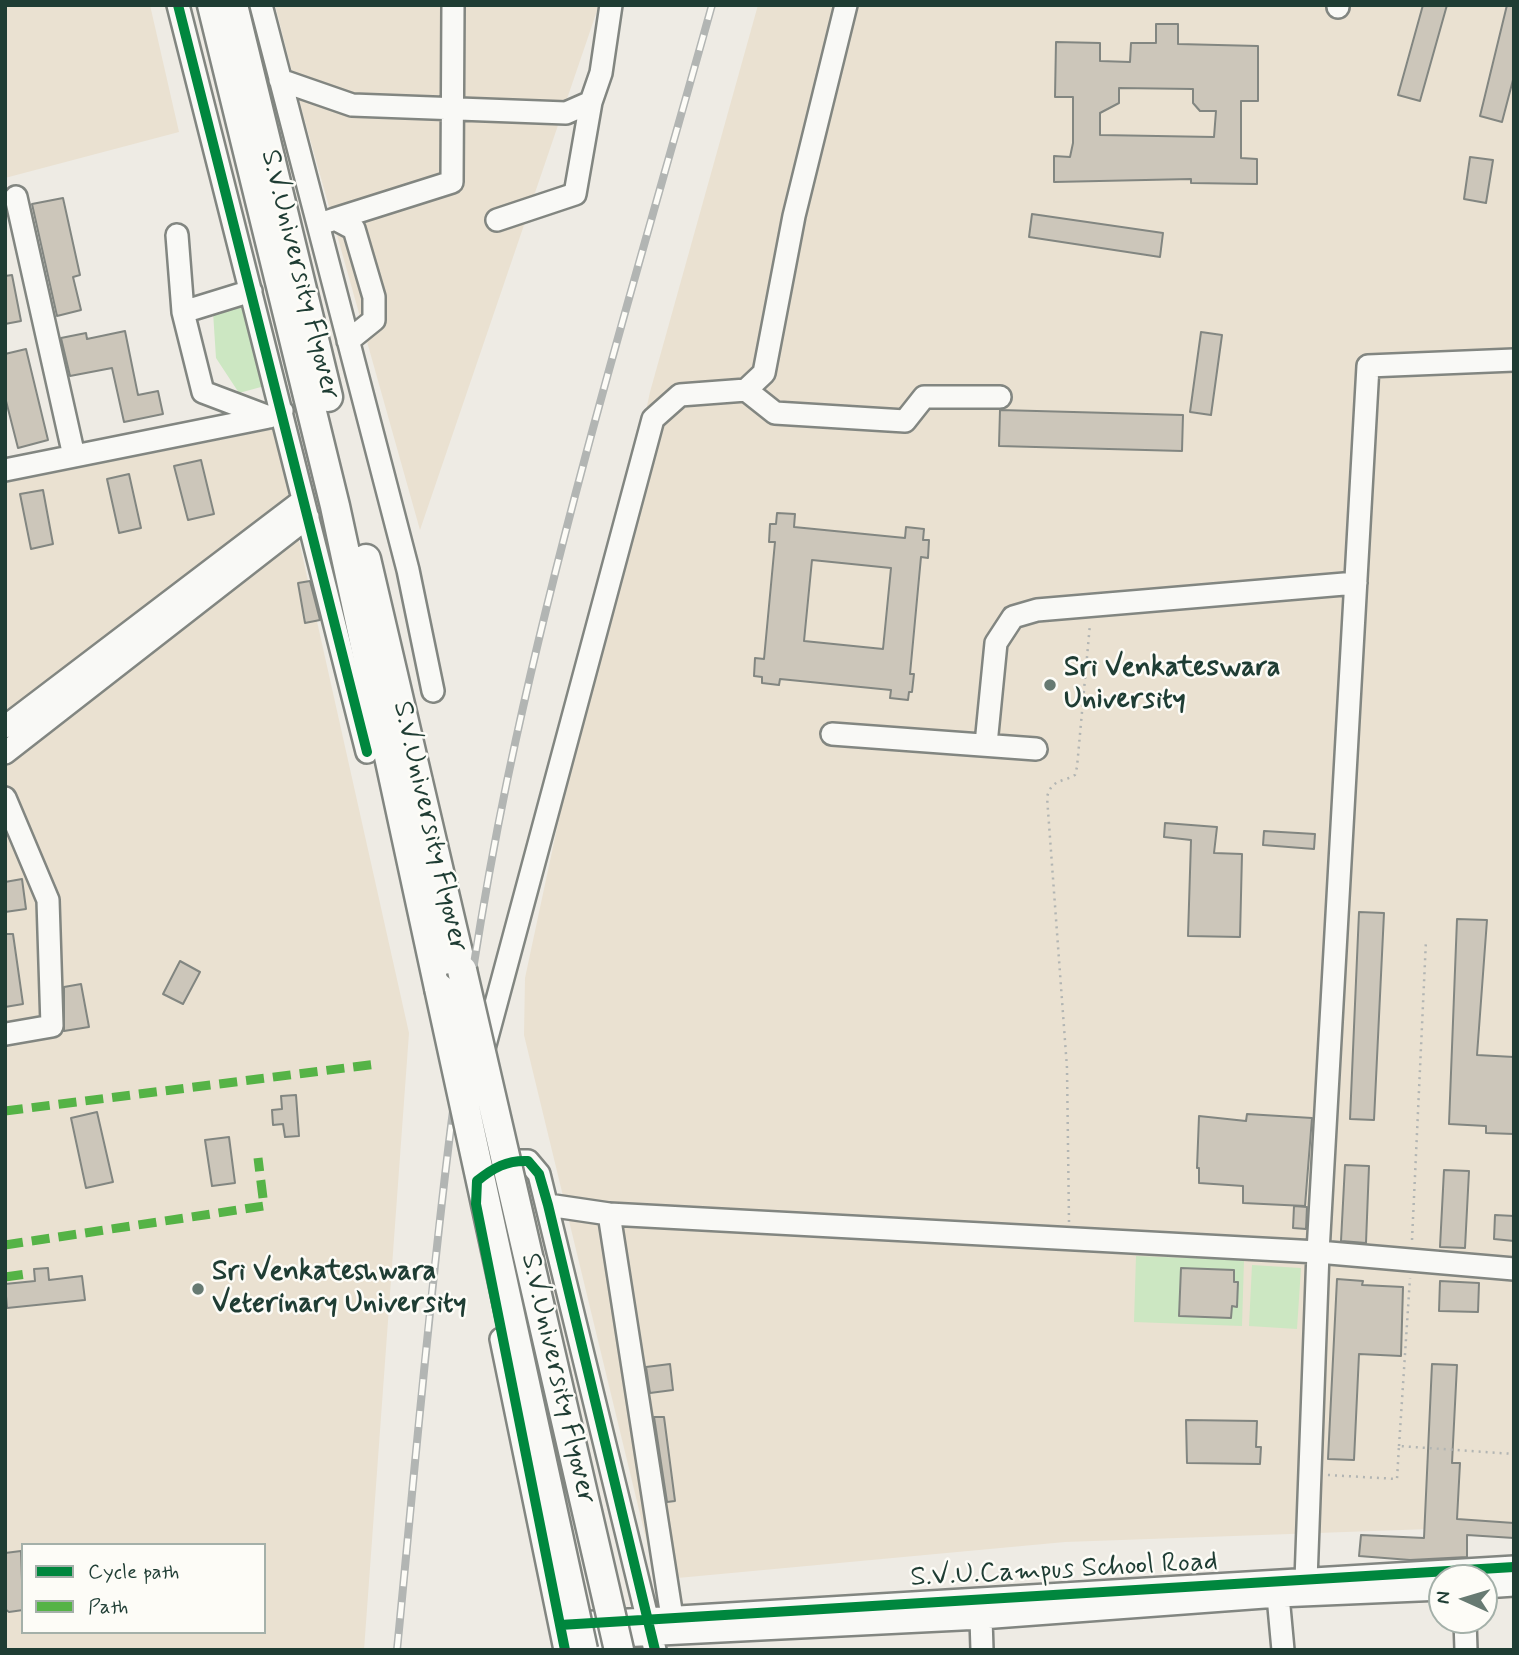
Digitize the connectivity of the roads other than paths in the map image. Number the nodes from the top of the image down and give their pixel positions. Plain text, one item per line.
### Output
1 (178, 5) edge
2 (212, 5) edge
3 (233, 5) edge
4 (261, 5) edge
5 (453, 5) edge
6 (611, 5) edge
7 (846, 5) edge
8 (280, 80) junction
9 (591, 102) junction
10 (454, 109) junction
11 (16, 197) dead end
12 (497, 220) dead end
13 (326, 223) junction
14 (177, 235) dead end
15 (251, 291) junction
16 (183, 312) junction
17 (348, 341) junction
18 (1514, 360) edge
19 (746, 390) junction
20 (1000, 397) dead end
21 (275, 414) junction
22 (74, 456) junction
23 (5, 470) edge
24 (305, 508) junction
25 (1356, 583) junction
26 (433, 691) dead end
27 (5, 727) edge
28 (832, 734) dead end
29 (986, 744) junction
30 (1036, 749) dead end
31 (367, 752) dead end
32 (5, 753) edge
33 (5, 797) edge
34 (6, 1034) edge
35 (477, 1181) junction
36 (548, 1205) junction
37 (609, 1214) junction
38 (1318, 1252) junction
39 (1514, 1269) edge
40 (1514, 1567) edge
41 (1306, 1580) junction
42 (1428, 1590) edge
43 (1278, 1596) junction
44 (672, 1618) junction
45 (981, 1618) junction
46 (652, 1634) edge
47 (619, 1635) edge
48 (568, 1642) edge
49 (982, 1650) edge
50 (1283, 1650) edge

1 - 15 street
2 - 48 main road, S.V.University Flyover, bridge
3 - 47 main road, S.V.University Flyover, bridge
4 - 8 street
5 - 10 street
6 - 9 street
7 - 19 street
8 - 10 street
8 - 13 street
9 - 10 street
9 - 12 street
10 - 13 street
11 - 22 street
13 - 17 street
13 - 17 street
14 - 16 street
15 - 16 street
15 - 21 street
16 - 21 street
17 - 26 street
18 - 25 street
19 - 20 street
19 - 35 street
21 - 22 street
21 - 24 street
22 - 23 street
24 - 27 street
24 - 31 street
24 - 32 street
25 - 29 street
25 - 38 street
28 - 29 street
29 - 30 street
33 - 34 street
35 - 36 street
35 - 48 street
36 - 37 street
36 - 46 street
37 - 38 street
37 - 44 street
38 - 39 street
38 - 41 street
40 - 41 street, S.V.U.Campus School Road
41 - 44 street, S.V.U.Campus School Road
42 - 43 street, S.V.U.Campus School Road
43 - 45 street, S.V.U.Campus School Road
43 - 50 street
44 - 46 street, S.V.U.Campus School Road
45 - 46 street, S.V.U.Campus School Road
45 - 49 street
46 - 47 street, S.V.U.Campus School Road
47 - 48 street, S.V.U.Campus School Road

